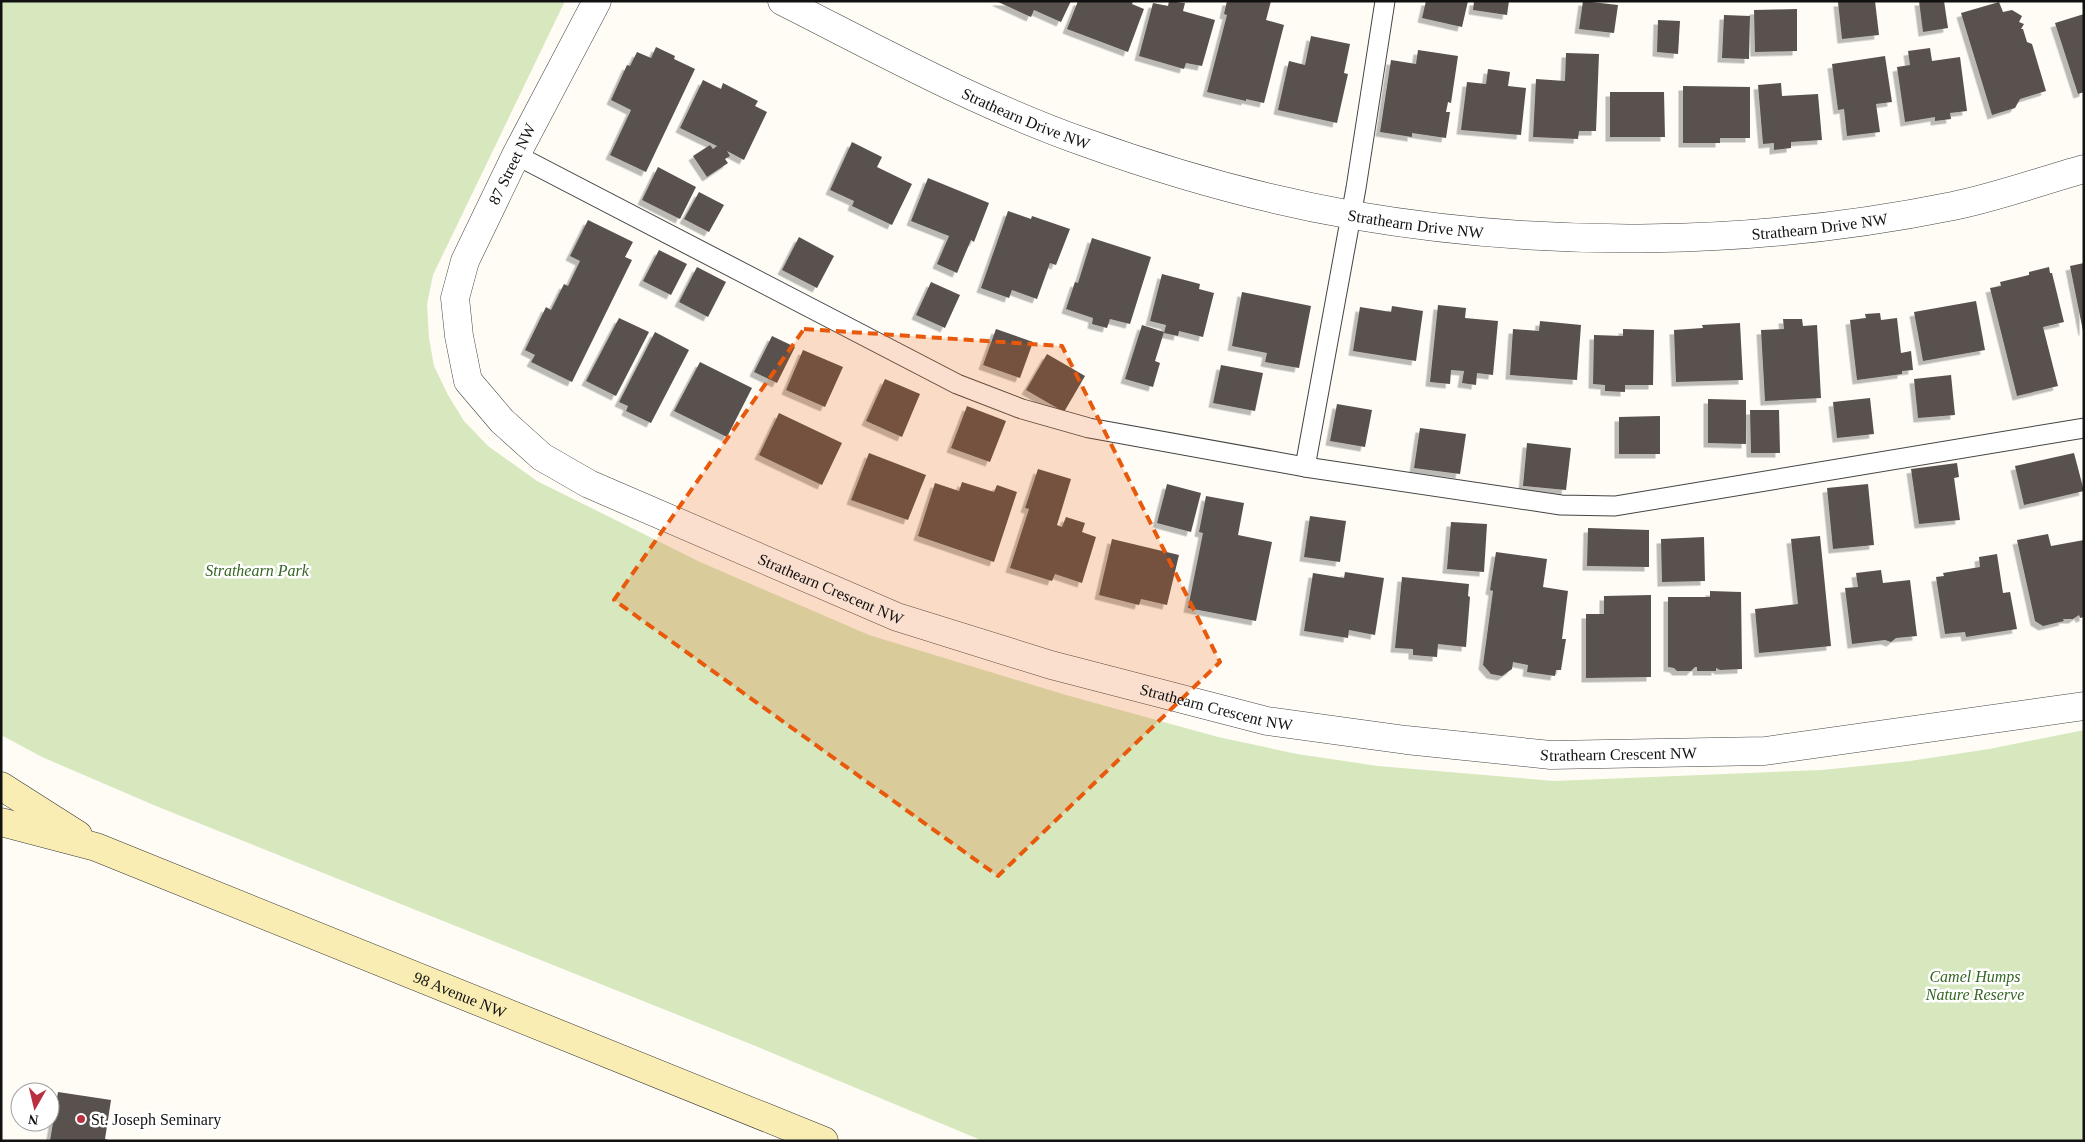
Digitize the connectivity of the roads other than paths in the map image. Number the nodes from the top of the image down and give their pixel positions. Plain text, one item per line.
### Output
1 (596, 1) edge
2 (782, 1) edge
3 (1385, 1) edge
4 (516, 155) junction
5 (2084, 169) edge
6 (1351, 215) junction
7 (459, 336) joint
8 (2084, 428) edge
9 (1305, 466) junction
10 (2084, 706) edge
11 (1, 786) edge
12 (1, 822) edge
13 (96, 847) junction
14 (824, 1141) edge

1 - 4 street, 87 Street NW
2 - 6 street, Strathearn Drive NW
3 - 6 lane
4 - 7 street, 87 Street NW
4 - 9 lane
5 - 6 street, Strathearn Drive NW
6 - 9 lane
7 - 10 street, Strathearn Crescent NW
8 - 9 lane
11 - 13 main road, 98 Avenue NW
12 - 13 main road, 98 Avenue NW
13 - 14 main road, 98 Avenue NW

